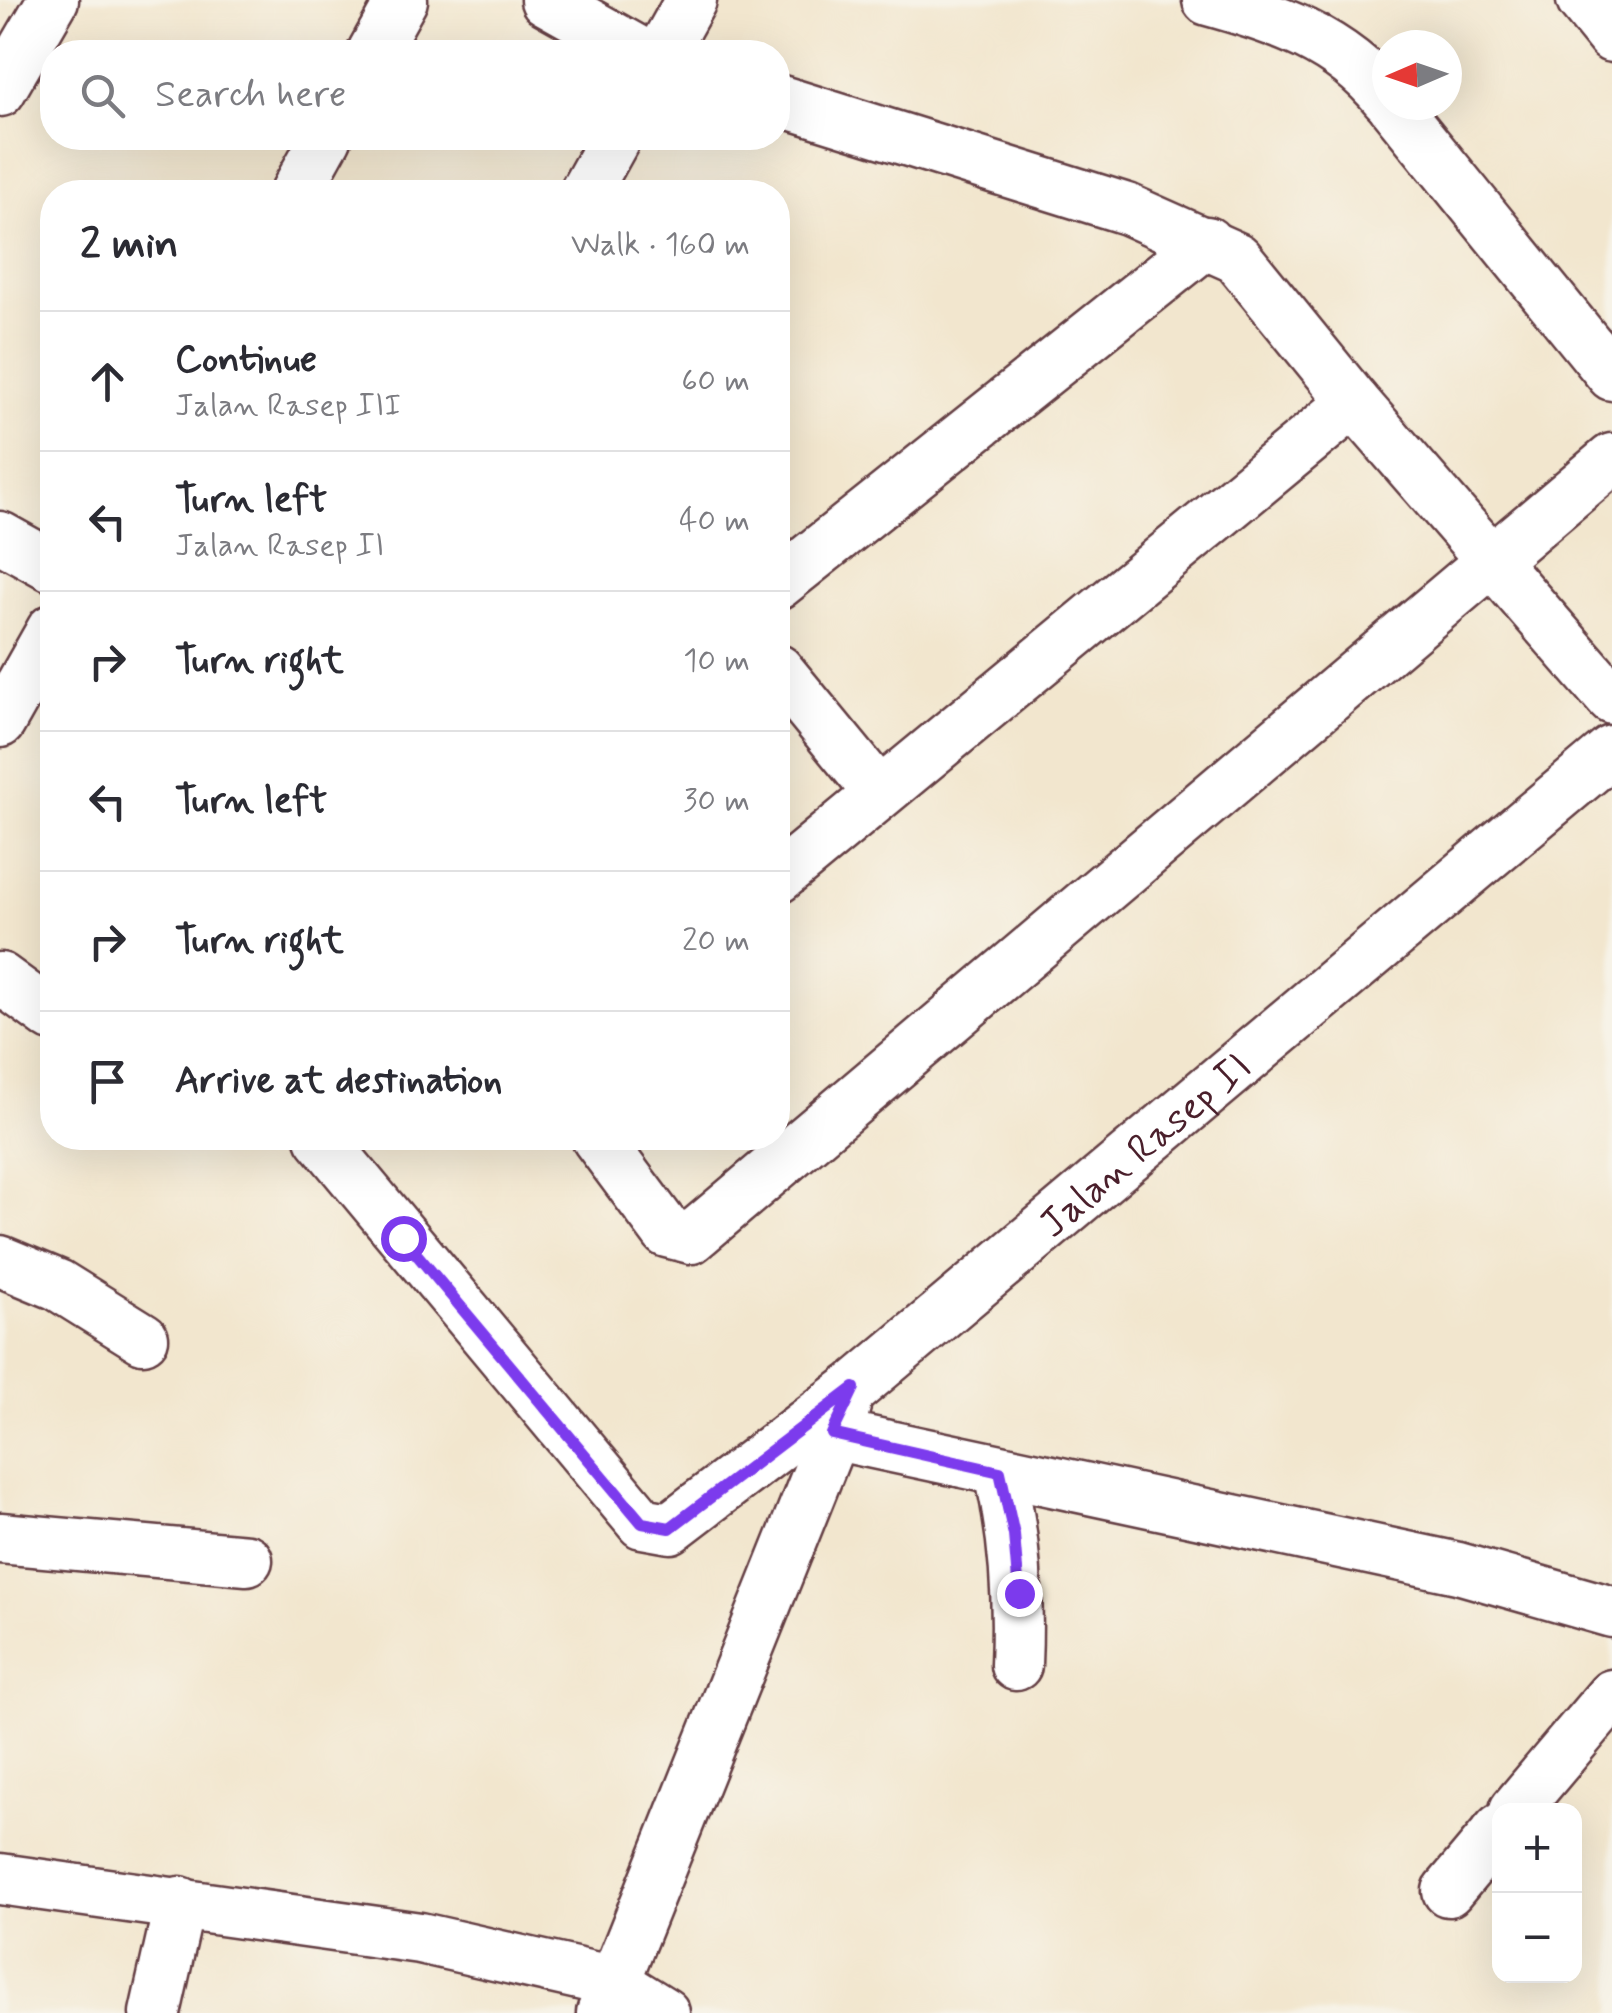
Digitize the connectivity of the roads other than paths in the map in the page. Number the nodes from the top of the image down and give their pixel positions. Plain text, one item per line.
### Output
1 (53, 0) edge
2 (402, 0) edge
3 (546, 0) edge
4 (691, 0) edge
5 (1208, 0) edge
6 (1582, 0) edge
7 (1612, 37) edge
8 (380, 40) edge
9 (618, 40) edge
10 (669, 40) edge
11 (1372, 82) edge
12 (0, 91) edge
13 (790, 104) edge
14 (1405, 120) edge
15 (319, 150) edge
16 (608, 150) edge
17 (303, 180) edge
18 (592, 180) edge
19 (1207, 242) junction
20 (1612, 375) edge
21 (1354, 402) junction
22 (1612, 459) edge
23 (0, 537) edge
24 (40, 559) edge
25 (1494, 561) junction
26 (790, 574) edge
27 (40, 651) edge
28 (790, 685) edge
29 (1612, 699) edge
30 (0, 722) edge
31 (1612, 750) edge
32 (879, 794) junction
33 (790, 868) edge
34 (0, 978) edge
35 (40, 1007) edge
36 (331, 1150) edge
37 (606, 1150) edge
38 (0, 1261) edge
39 (143, 1338) dead end
40 (854, 1388) junction
41 (832, 1434) junction
42 (1000, 1472) junction
43 (0, 1538) edge
44 (247, 1560) dead end
45 (1612, 1612) edge
46 (1016, 1666) dead end
47 (1612, 1695) edge
48 (1521, 1803) edge
49 (1492, 1839) edge
50 (0, 1880) edge
51 (1448, 1891) dead end
52 (180, 1902) junction
53 (608, 1998) edge
54 (154, 2013) edge
55 (664, 2013) edge

1 - 12 street
2 - 8 street
3 - 9 street
4 - 10 street
5 - 11 street
6 - 7 street
13 - 19 street
14 - 20 street
15 - 17 street
16 - 18 street
19 - 21 street
19 - 26 street
21 - 25 street
21 - 32 street
22 - 25 street
23 - 24 street
25 - 29 street
25 - 37 street
27 - 30 street
28 - 32 street
31 - 40 street, Jalan Rasep II
32 - 33 street
34 - 35 street
36 - 40 street, Jalan Rasep II
38 - 39 street
40 - 41 street
41 - 42 street
41 - 53 street
42 - 45 street
42 - 46 street
43 - 44 street
47 - 48 street
49 - 51 street
50 - 52 street
52 - 53 street
52 - 54 street
53 - 55 street

